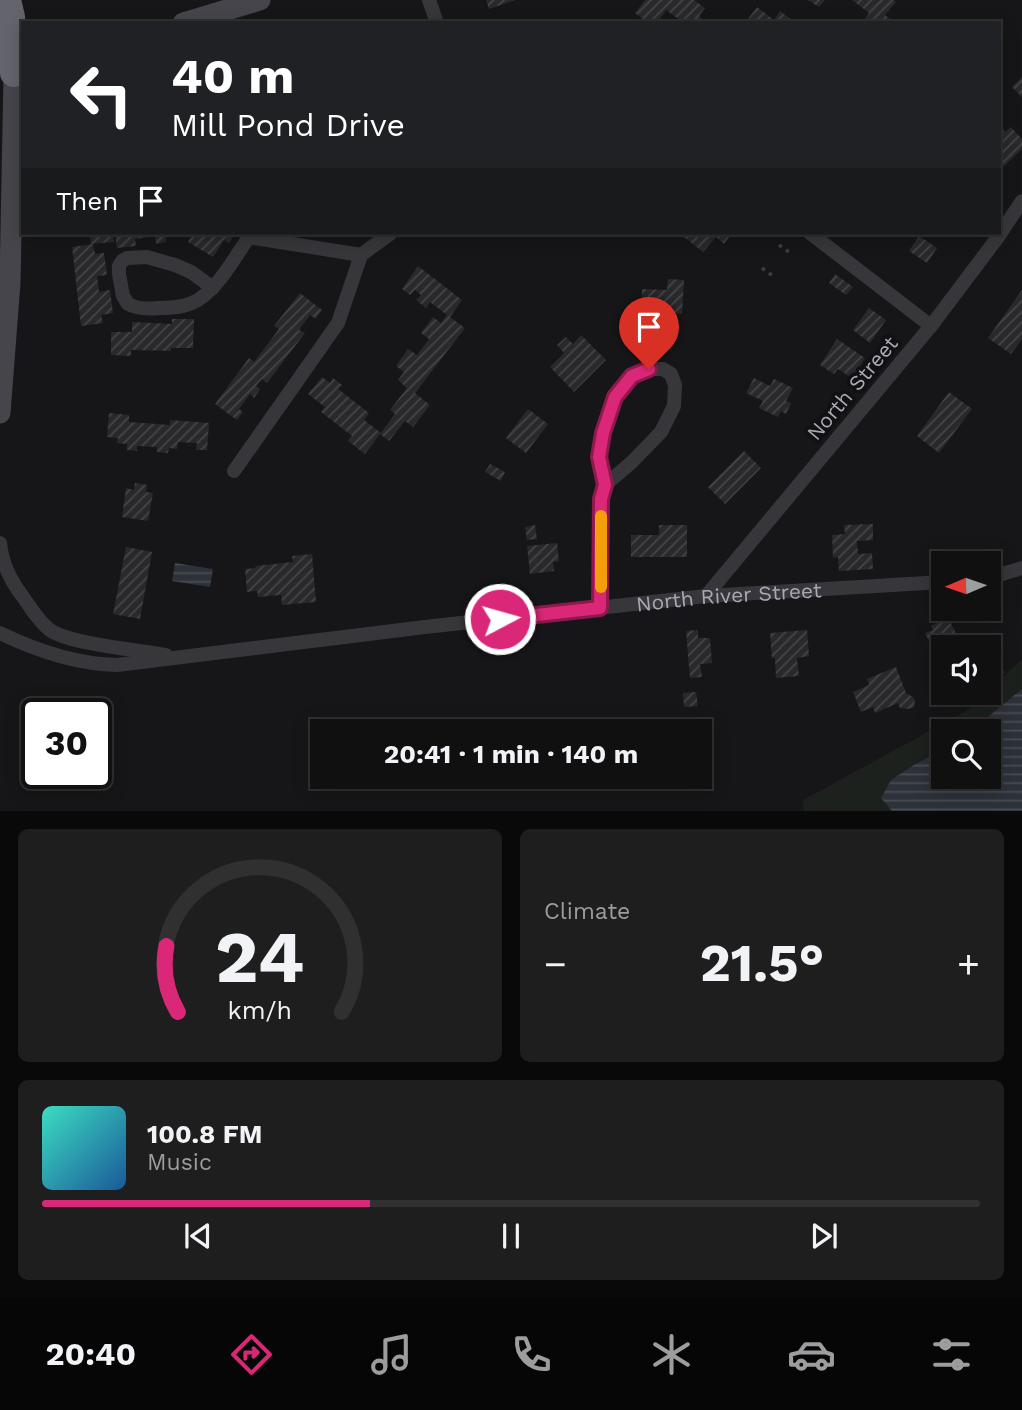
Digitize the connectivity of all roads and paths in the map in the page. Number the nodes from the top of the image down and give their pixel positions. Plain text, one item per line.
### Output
1 (7, 0) edge
2 (260, 0) edge
3 (429, 0) edge
4 (190, 21) edge
5 (436, 21) edge
6 (12, 73) edge
7 (12, 137) junction
8 (1022, 201) edge
9 (0, 202) edge
10 (1001, 232) edge
11 (388, 235) edge
12 (813, 235) edge
13 (999, 235) edge
14 (779, 245) dead end
15 (789, 253) dead end
16 (361, 255) junction
17 (762, 268) dead end
18 (773, 276) dead end
19 (213, 288) junction
20 (931, 326) junction
21 (0, 413) edge
22 (234, 471) dead end
23 (605, 485) junction
24 (0, 543) edge
25 (1022, 568) edge
26 (1001, 574) edge
27 (931, 583) edge
28 (706, 596) junction
29 (600, 608) junction
30 (0, 633) edge
31 (181, 657) junction

1 - 6 highway
2 - 4 main road
3 - 5 street
6 - 7 main road
7 - 9 main road
7 - 21 main road
8 - 10 street, North Street
11 - 16 street
12 - 20 street
13 - 20 street, North Street
14 - 15 path
16 - 19 street
16 - 22 street
17 - 18 path
19 - 19 street
20 - 28 street, North Street
23 - 23 street
23 - 29 street
24 - 31 street, North River Street
25 - 26 street
27 - 28 street, North River Street
28 - 29 street, North River Street
29 - 31 street, North River Street
30 - 31 street, North River Street

